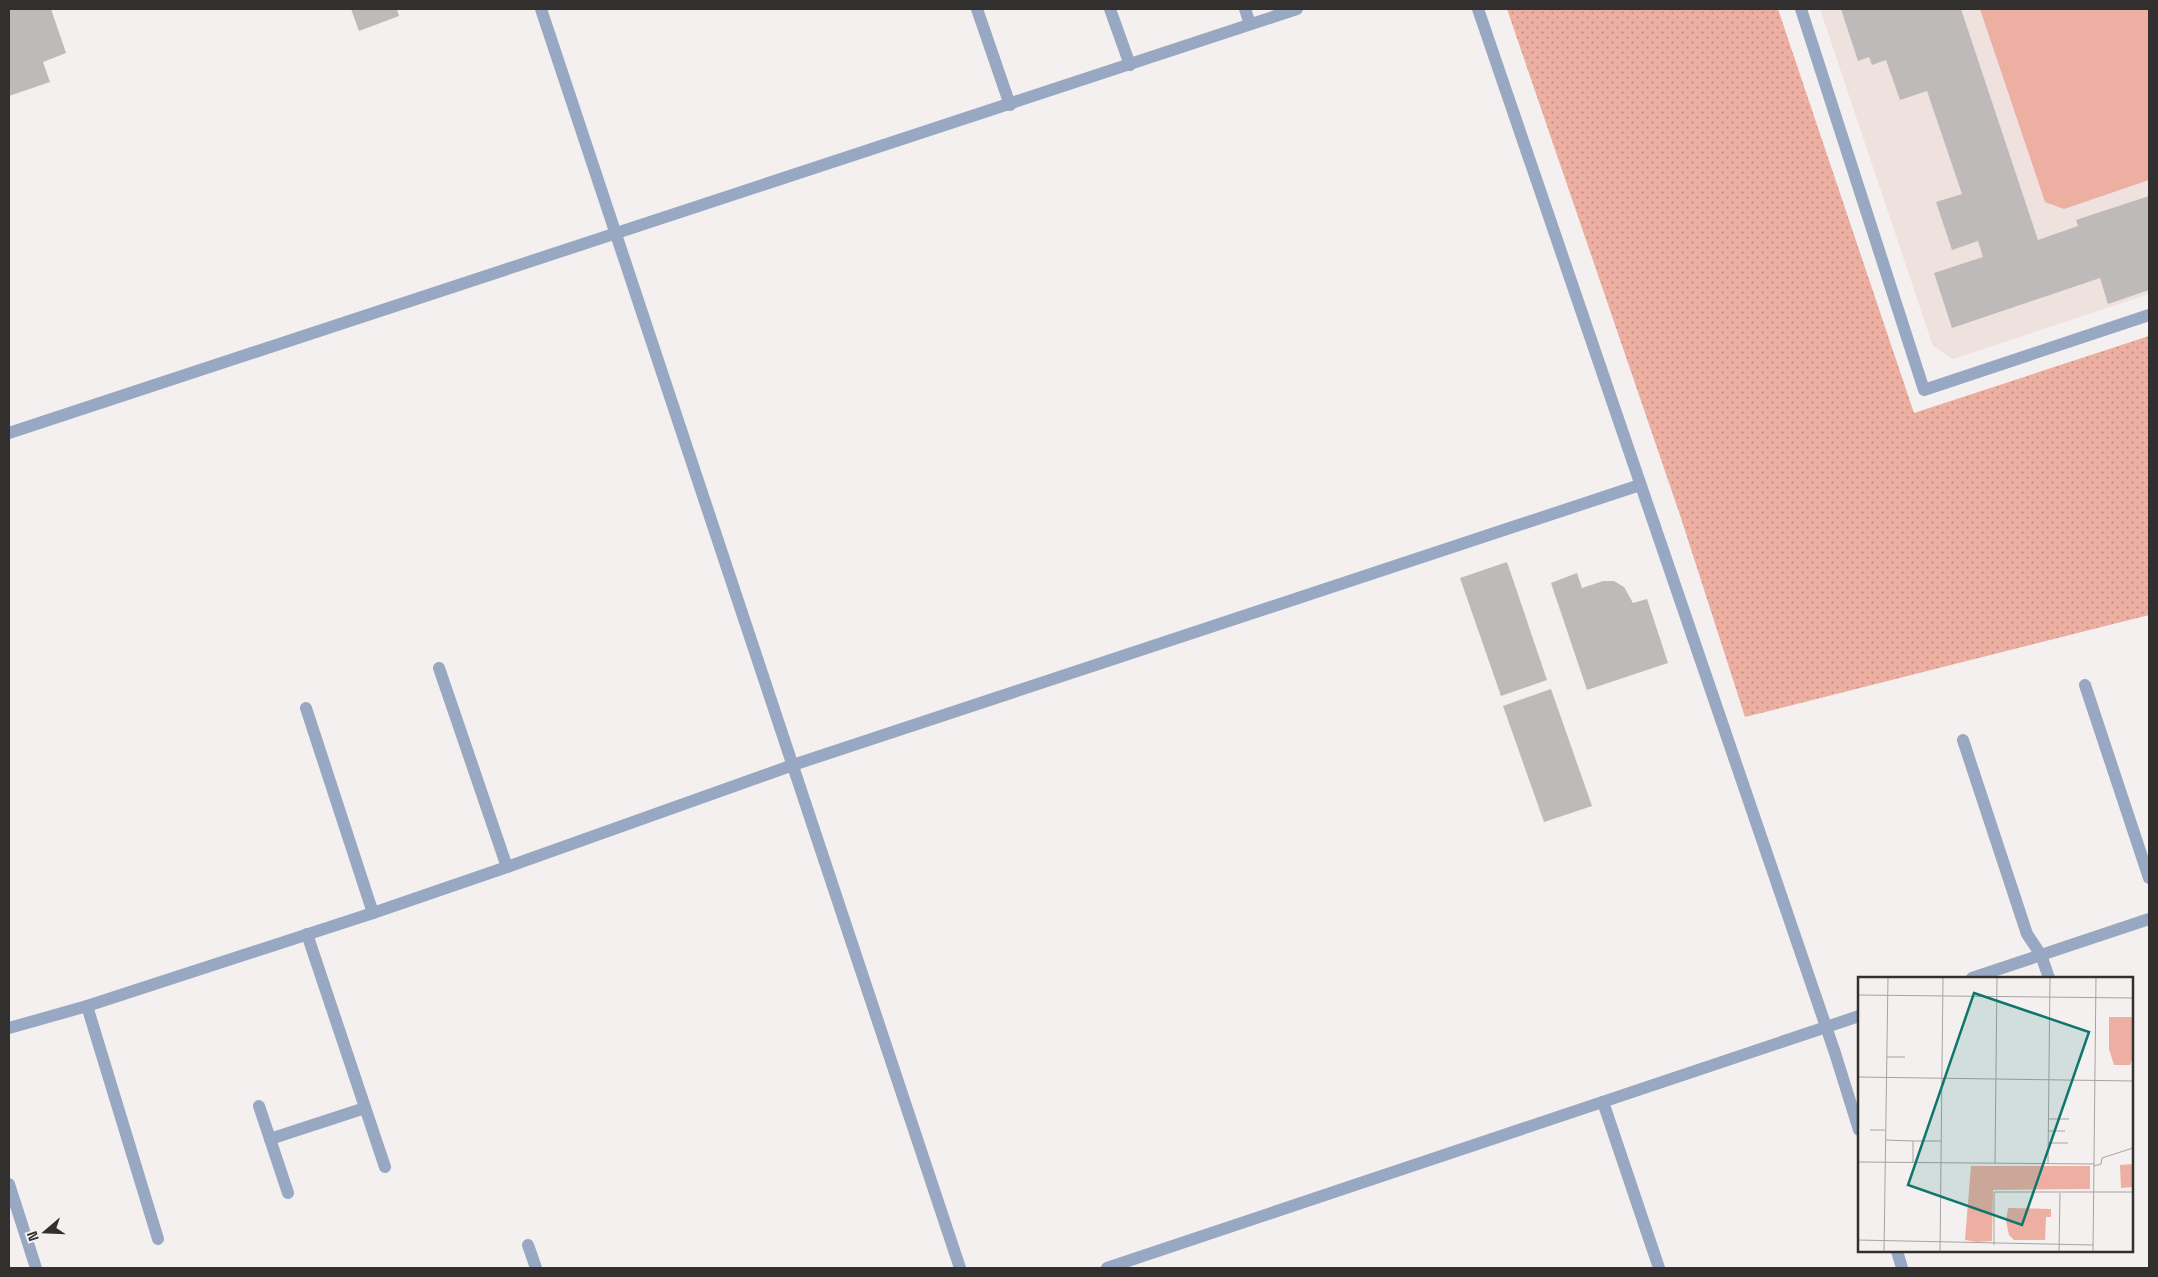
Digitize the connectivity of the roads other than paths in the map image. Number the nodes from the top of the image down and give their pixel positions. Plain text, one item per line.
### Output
1 (541, 9) edge
2 (977, 9) edge
3 (1110, 9) edge
4 (1245, 9) edge
5 (1297, 9) edge
6 (1478, 9) edge
7 (1801, 9) edge
8 (1250, 24) junction
9 (1130, 65) junction
10 (1010, 105) junction
11 (615, 233) junction
12 (2149, 315) edge
13 (9, 433) edge
14 (1640, 485) junction
15 (439, 668) dead end
16 (2085, 685) dead end
17 (306, 708) dead end
18 (1963, 740) dead end
19 (793, 765) junction
20 (507, 867) junction
21 (2149, 878) edge
22 (373, 913) junction
23 (2149, 919) edge
24 (307, 934) junction
25 (2041, 955) junction
26 (1975, 977) edge
27 (2049, 977) edge
28 (87, 1006) junction
29 (1858, 1016) edge
30 (1826, 1027) junction
31 (9, 1028) edge
32 (1603, 1102) junction
33 (259, 1106) dead end
34 (365, 1108) junction
35 (1858, 1127) edge
36 (270, 1139) junction
37 (385, 1167) dead end
38 (9, 1184) edge
39 (288, 1193) dead end
40 (158, 1240) dead end
41 (528, 1245) dead end
42 (1896, 1252) edge
43 (36, 1268) edge
44 (536, 1268) edge
45 (960, 1268) edge
46 (1107, 1268) edge
47 (1659, 1268) edge
48 (1902, 1268) edge

1 - 11 street
2 - 10 street
3 - 9 street
4 - 8 street
5 - 8 street
6 - 14 street
7 - 12 street
8 - 9 street
9 - 10 street
10 - 11 street
11 - 13 street
11 - 19 street
14 - 19 street
14 - 30 street
15 - 20 street
16 - 21 street
17 - 22 street
18 - 25 street
19 - 20 street
19 - 45 street
20 - 22 street
22 - 24 street
23 - 25 street
24 - 28 street
24 - 34 street
25 - 26 street
25 - 27 street
28 - 31 street
28 - 40 street
29 - 30 street
30 - 32 street
30 - 35 street
32 - 46 street
32 - 47 street
33 - 36 street
34 - 36 street
34 - 37 street
36 - 39 street
38 - 43 street
41 - 44 street
42 - 48 street

